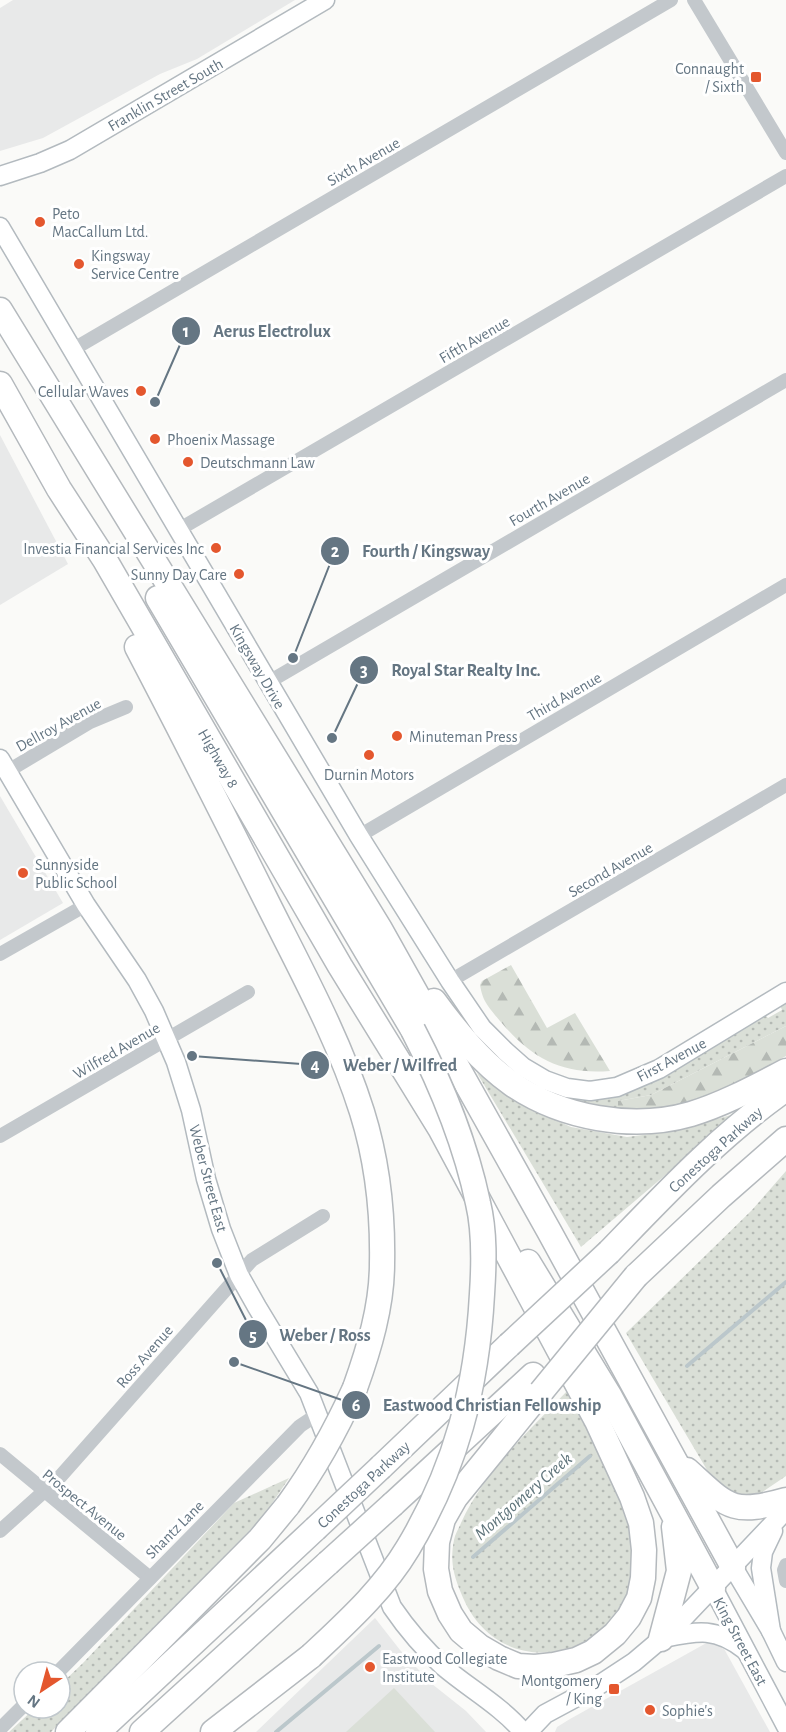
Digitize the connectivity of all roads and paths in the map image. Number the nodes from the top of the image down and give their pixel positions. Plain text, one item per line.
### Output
1 (325, 0) edge
2 (671, 0) edge
3 (694, 0) edge
4 (786, 153) edge
5 (0, 176) edge
6 (786, 176) edge
7 (0, 227) edge
8 (0, 311) edge
9 (72, 350) junction
10 (786, 380) edge
11 (0, 384) edge
12 (59, 489) junction
13 (178, 530) junction
14 (786, 585) edge
15 (267, 683) junction
16 (126, 707) dead end
17 (4, 765) edge
18 (786, 785) edge
19 (359, 836) junction
20 (86, 905) junction
21 (380, 929) junction
22 (0, 954) edge
23 (450, 981) junction
24 (248, 992) dead end
25 (786, 992) edge
26 (166, 1040) junction
27 (786, 1071) edge
28 (545, 1080) joint
29 (786, 1089) edge
30 (441, 1130) junction
31 (0, 1136) edge
32 (786, 1139) edge
33 (323, 1216) dead end
34 (239, 1275) junction
35 (537, 1384) junction
36 (318, 1414) junction
37 (0, 1454) edge
38 (672, 1457) junction
39 (44, 1492) junction
40 (784, 1509) edge
41 (672, 1512) junction
42 (0, 1531) edge
43 (786, 1565) edge
44 (733, 1567) junction
45 (150, 1578) junction
46 (786, 1581) edge
47 (713, 1588) junction
48 (771, 1631) junction
49 (661, 1639) junction
50 (746, 1651) junction
51 (69, 1660) edge
52 (786, 1662) edge
53 (12, 1717) edge
54 (786, 1726) edge
55 (0, 1729) edge
56 (68, 1732) edge
57 (98, 1732) edge
58 (142, 1732) edge
59 (213, 1732) edge
60 (523, 1732) edge
61 (528, 1732) edge

1 - 5 street, Franklin Street South
2 - 9 street, Sixth Avenue
3 - 4 street
6 - 13 street, Fifth Avenue
7 - 9 street, Kingsway Drive
8 - 21 highway
8 - 59 highway, bridge
9 - 13 street, Kingsway Drive
10 - 15 street, Fourth Avenue
11 - 12 highway, Highway 8
12 - 30 highway, Highway 8
12 - 56 highway, bridge
13 - 15 street, Kingsway Drive
14 - 19 street, Third Avenue
15 - 19 street, Kingsway Drive
16 - 17 street, Dellroy Avenue
17 - 20 street, Weber Street East
18 - 23 street, Second Avenue
19 - 23 street, Kingsway Drive
20 - 22 street
20 - 26 street, Weber Street East
21 - 27 highway
21 - 38 highway
23 - 28 street, Kingsway Drive
24 - 26 street, Wilfred Avenue
25 - 28 street, First Avenue
26 - 31 street, Wilfred Avenue
26 - 34 street, Weber Street East
29 - 57 highway, Conestoga Parkway, bridge
30 - 35 highway
30 - 41 highway
32 - 35 highway, bridge
33 - 34 street, Ross Avenue
34 - 36 street, Weber Street East
34 - 39 street, Ross Avenue
35 - 58 highway, bridge
36 - 45 street, Shantz Lane
36 - 60 street, Weber Street East
37 - 39 street, Prospect Avenue
38 - 40 highway
38 - 44 highway
39 - 42 street, Ross Avenue
39 - 45 street, Prospect Avenue
40 - 44 street
40 - 48 street
41 - 47 highway
41 - 49 highway
43 - 46 street
44 - 47 street
44 - 48 street, King Street East
45 - 51 street, Shantz Lane
47 - 49 street
47 - 50 street, King Street East
48 - 52 street, King Street East
49 - 50 street
49 - 61 street
50 - 54 street, King Street East
53 - 55 street

